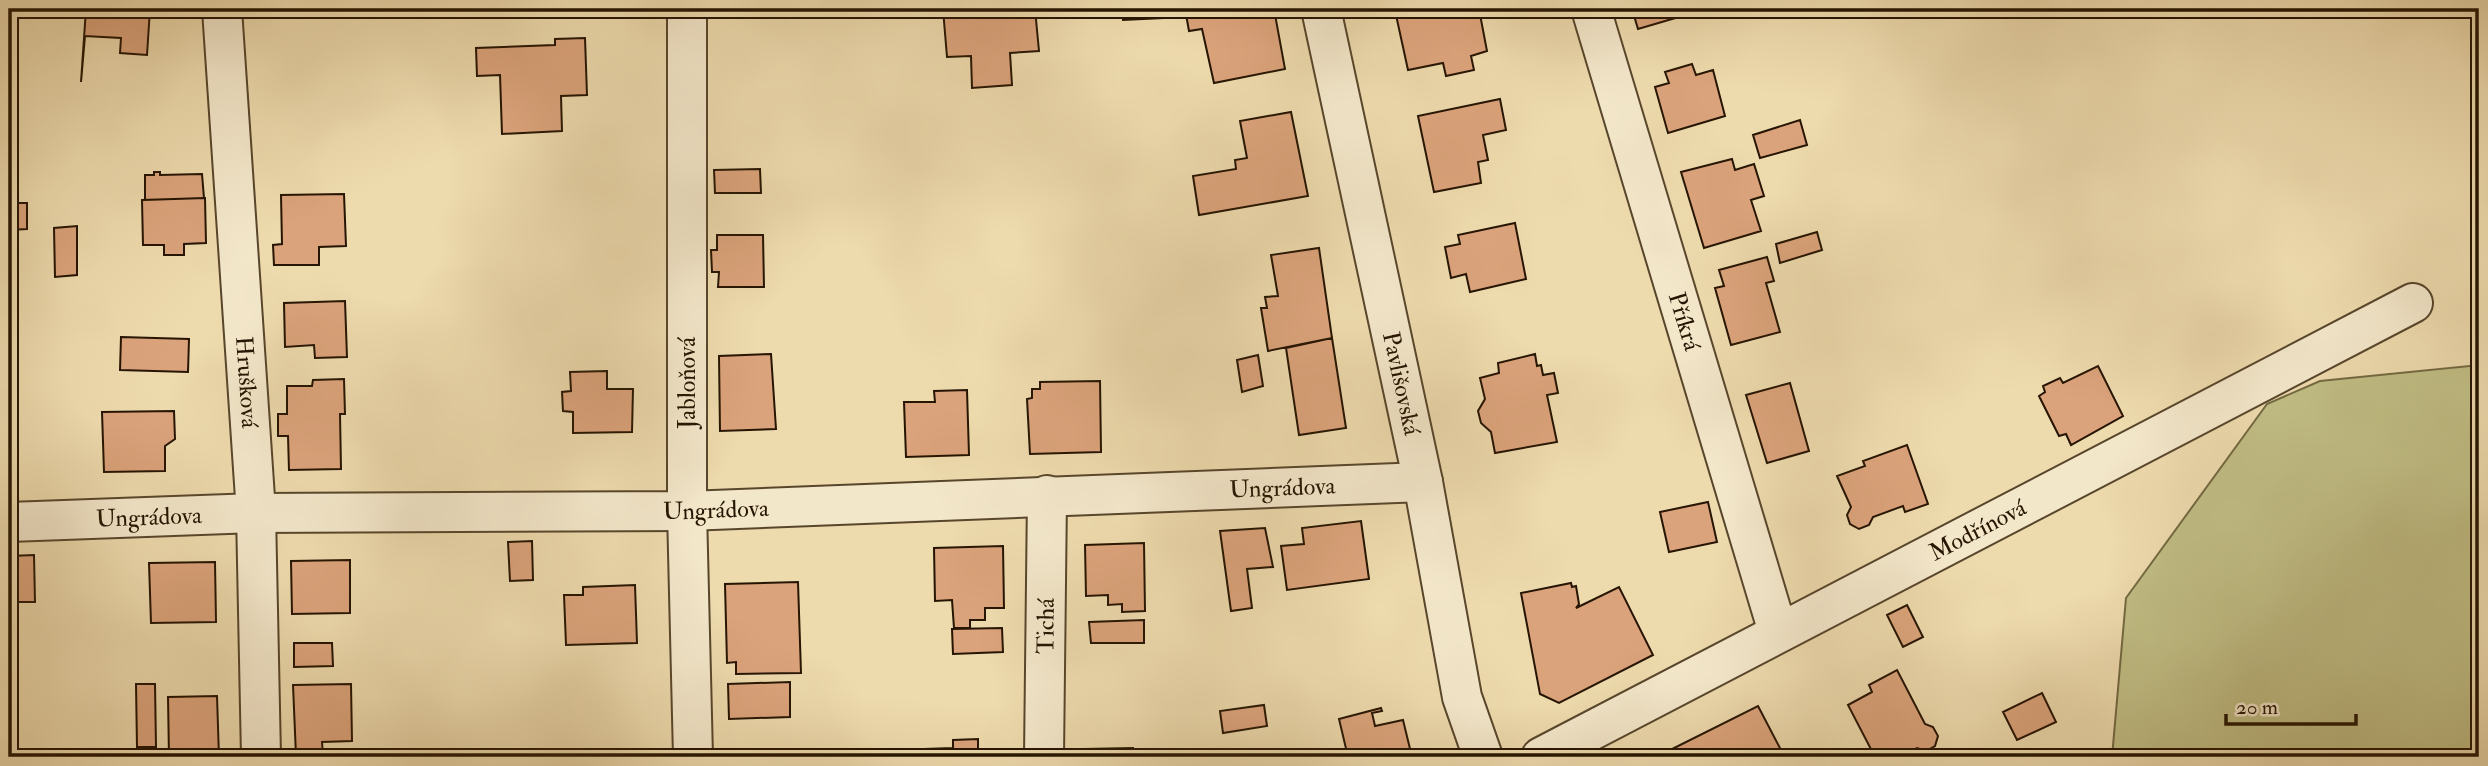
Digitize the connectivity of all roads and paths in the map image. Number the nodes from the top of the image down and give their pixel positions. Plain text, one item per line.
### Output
1 (222, 9) edge
2 (687, 9) edge
3 (1591, 9) edge
4 (1334, 18) edge
5 (2413, 303) dead end
6 (1423, 482) junction
7 (1047, 495) junction
8 (687, 511) junction
9 (256, 513) junction
10 (9, 522) edge
11 (1778, 632) junction
12 (261, 757) edge
13 (693, 757) edge
14 (1044, 757) edge
15 (1483, 757) edge
16 (1541, 757) edge

1 - 9 street, Hrušková
2 - 8 street, Jabloňová
3 - 11 street, Příkrá
4 - 6 street, Pavlišovská
5 - 11 street, Modřínová
6 - 7 street, Ungrádova
6 - 15 street, Pavlišovská
7 - 8 street, Ungrádova
7 - 14 street, Tichá
8 - 9 street, Ungrádova
8 - 13 street, Jabloňová
9 - 10 street, Ungrádova
9 - 12 street, Hrušková
11 - 16 street, Modřínová

